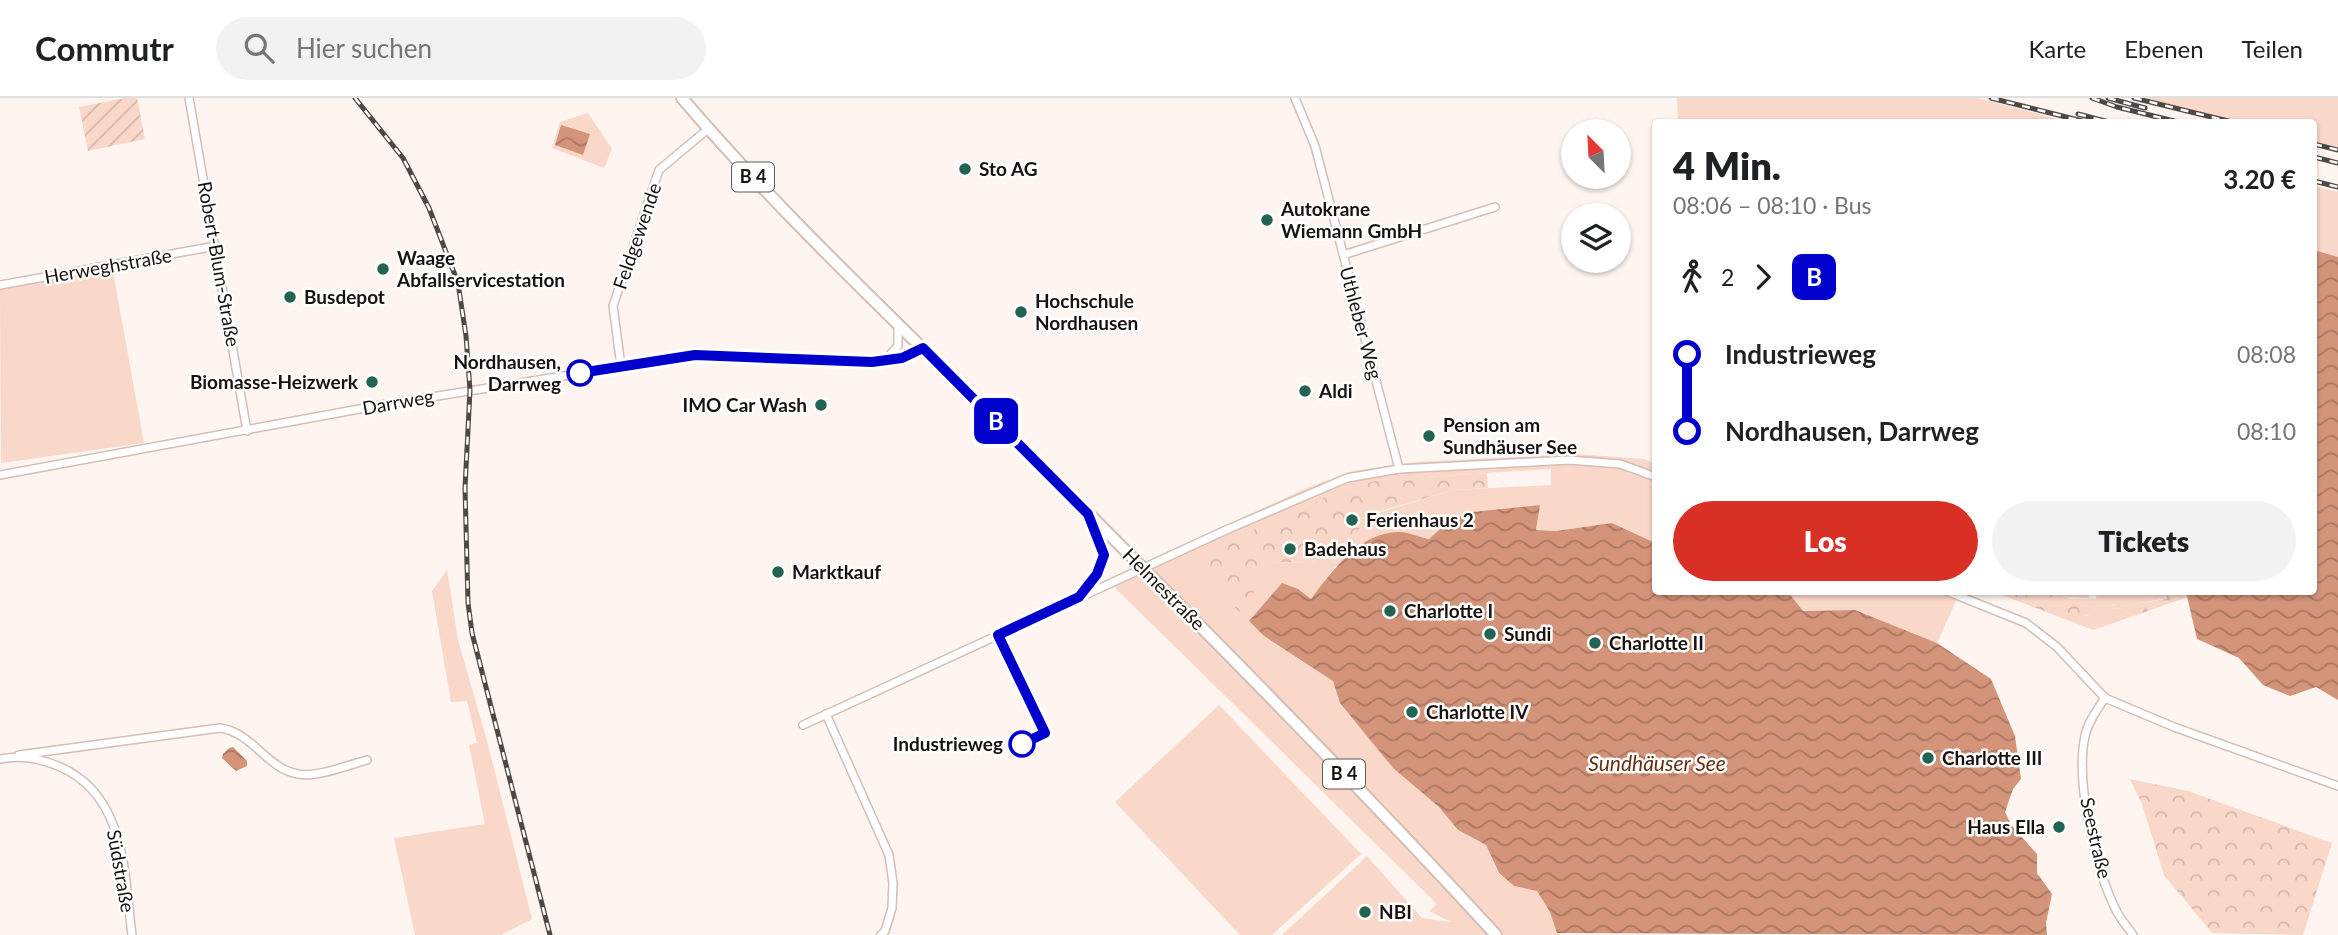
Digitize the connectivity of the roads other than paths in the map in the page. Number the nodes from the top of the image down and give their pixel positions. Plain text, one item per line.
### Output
1 (190, 98) edge
2 (681, 98) edge
3 (1295, 98) edge
4 (708, 129) junction
5 (1495, 207) dead end
6 (216, 246) junction
7 (1343, 255) junction
8 (0, 285) edge
9 (898, 324) junction
10 (923, 348) junction
11 (883, 360) junction
12 (621, 366) junction
13 (247, 431) junction
14 (1399, 469) junction
15 (0, 475) edge
16 (1652, 476) edge
17 (1088, 514) junction
18 (1143, 568) junction
19 (1958, 595) edge
20 (1079, 597) junction
21 (2105, 698) junction
22 (827, 714) junction
23 (803, 725) dead end
24 (68, 749) junction
25 (19, 755) junction
26 (0, 758) edge
27 (367, 760) dead end
28 (61, 767) junction
29 (2338, 786) edge
30 (132, 935) edge
31 (881, 935) edge
32 (1496, 935) edge
33 (2133, 935) edge

1 - 6 street, Robert-Blum-Straße
2 - 4 main road, Helmestraße / B 4
3 - 7 street, Uthleber Weg
4 - 9 main road, Helmestraße / B 4
4 - 12 street, Feldgewende
5 - 7 street
6 - 8 street, Herweghstraße
6 - 13 street, Robert-Blum-Straße
7 - 14 street, Uthleber Weg
9 - 10 main road, Helmestraße / B 4
9 - 11 street
10 - 11 street, Darrweg
10 - 17 main road, Helmestraße / B 4
11 - 12 street, Darrweg
12 - 13 street, Darrweg
13 - 15 street, Darrweg
14 - 16 street
14 - 18 street
17 - 18 main road, Helmestraße / B 4
17 - 20 street
18 - 20 street
18 - 32 main road, Helmestraße / B 4
19 - 21 street
20 - 22 street
21 - 29 street
21 - 33 street, Seestraße
22 - 23 street
22 - 31 street
24 - 25 street
24 - 27 street
24 - 28 street
25 - 26 street, Südstraße
25 - 28 street, Südstraße
28 - 30 street, Südstraße

